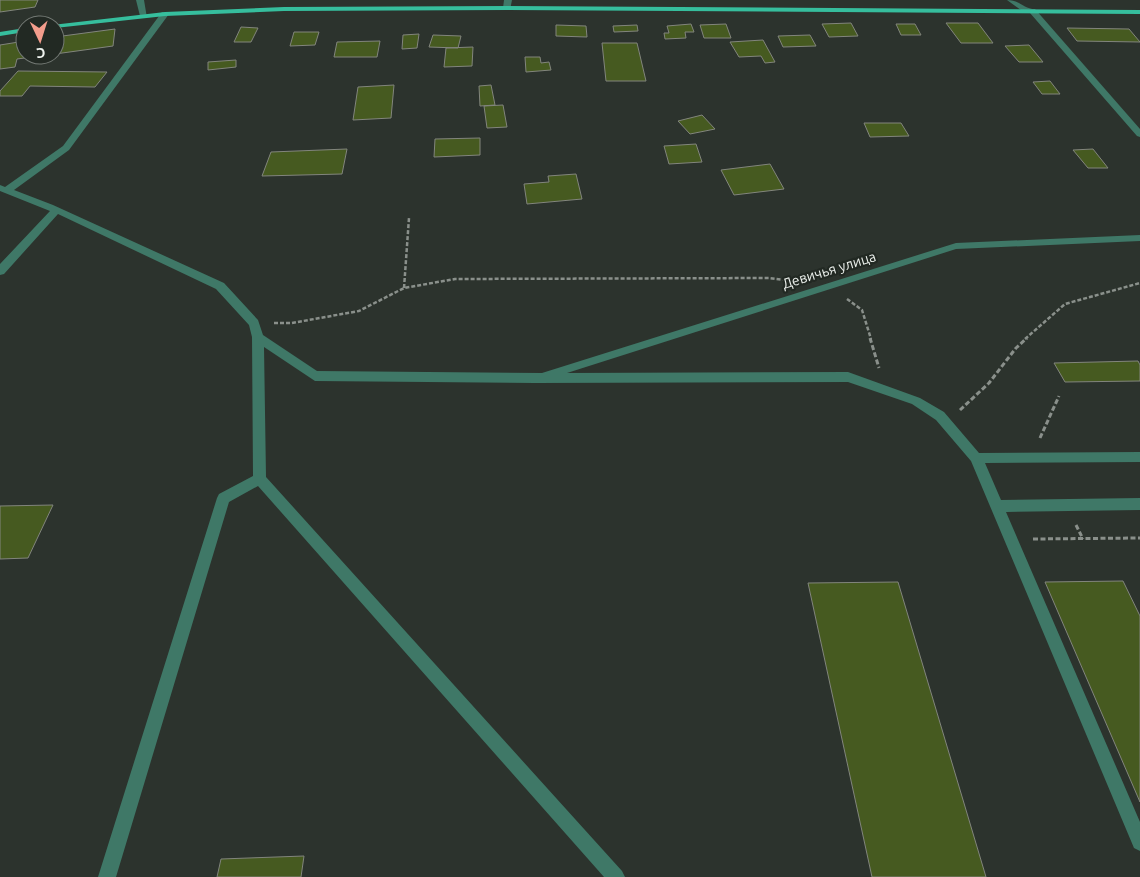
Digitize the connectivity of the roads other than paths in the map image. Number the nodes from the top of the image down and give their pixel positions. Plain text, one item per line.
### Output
1 (140, 0) edge
2 (1011, 0) edge
3 (508, 4) edge
4 (1030, 11) junction
5 (1140, 12) edge
6 (165, 14) junction
7 (144, 16) junction
8 (65, 25) edge
9 (15, 32) edge
10 (0, 34) edge
11 (1140, 134) edge
12 (4, 189) edge
13 (56, 210) junction
14 (1140, 238) edge
15 (2, 269) edge
16 (258, 337) junction
17 (535, 378) junction
18 (1140, 457) edge
19 (976, 458) junction
20 (260, 479) junction
21 (1140, 504) edge
22 (997, 506) junction
23 (1140, 842) edge
24 (107, 877) edge
25 (616, 877) edge

1 - 7 street
2 - 4 street
3 - 4 main road
3 - 6 main road
4 - 5 main road
4 - 11 street
6 - 7 main road
6 - 12 street
7 - 8 main road
9 - 10 main road
12 - 13 street
13 - 15 street
13 - 16 street
14 - 17 street, Девичья улица
16 - 17 street
16 - 20 street
17 - 19 street
18 - 19 street
19 - 22 street
20 - 24 street
20 - 25 street
21 - 22 street
22 - 23 street

